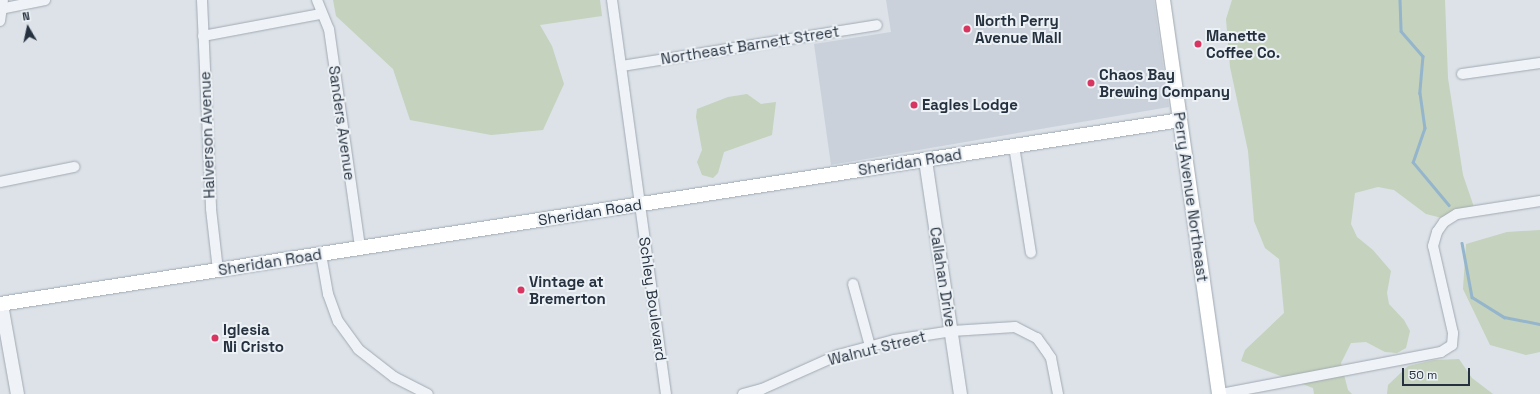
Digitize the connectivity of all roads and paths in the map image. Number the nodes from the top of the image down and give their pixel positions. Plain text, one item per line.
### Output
1 (46, 0) edge
2 (202, 0) edge
3 (317, 0) edge
4 (612, 0) edge
5 (1163, 0) edge
6 (2, 6) edge
7 (321, 14) junction
8 (0, 21) edge
9 (877, 25) dead end
10 (203, 36) junction
11 (1540, 63) edge
12 (622, 66) junction
13 (1462, 74) dead end
14 (1180, 120) junction
15 (1014, 146) junction
16 (925, 160) junction
17 (74, 167) dead end
18 (0, 182) edge
19 (1540, 201) edge
20 (641, 205) junction
21 (360, 248) junction
22 (1031, 252) dead end
23 (320, 254) junction
24 (218, 270) junction
25 (853, 284) dead end
26 (0, 301) edge
27 (952, 331) junction
28 (870, 346) junction
29 (17, 394) edge
30 (428, 394) edge
31 (666, 394) edge
32 (743, 394) edge
33 (960, 394) edge
34 (1058, 394) edge
35 (1220, 394) edge

1 - 6 street
2 - 10 street, Halverson Avenue
3 - 7 street, Sanders Avenue
4 - 12 street, Schley Boulevard
5 - 14 main road, Perry Avenue Northeast
6 - 8 street
7 - 10 street
7 - 21 street, Sanders Avenue
9 - 12 street, Northeast Barnett Street
10 - 24 street, Halverson Avenue
11 - 13 street
12 - 20 street, Schley Boulevard
14 - 15 main road, Sheridan Road
14 - 35 main road, Perry Avenue Northeast
15 - 16 main road, Sheridan Road
15 - 22 street
16 - 20 main road, Sheridan Road
16 - 27 street, Callahan Drive
17 - 18 street
19 - 35 street
20 - 21 main road, Sheridan Road
20 - 31 street, Schley Boulevard
21 - 23 main road, Sheridan Road
23 - 24 main road, Sheridan Road
23 - 30 street
24 - 26 main road, Sheridan Road
25 - 28 street
26 - 29 street
27 - 28 street, Walnut Street
27 - 33 street, Callahan Drive
27 - 34 street, Walnut Street
28 - 32 street, Walnut Street

